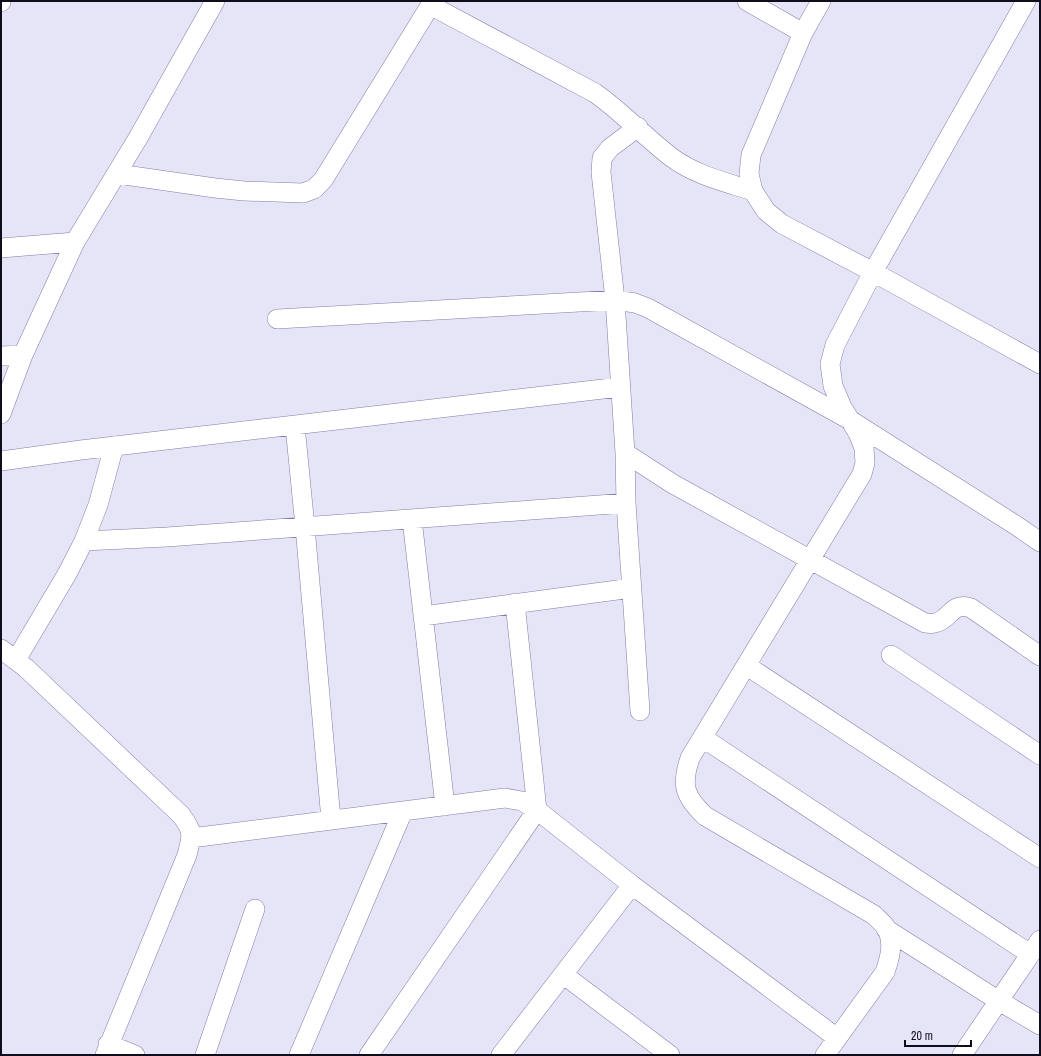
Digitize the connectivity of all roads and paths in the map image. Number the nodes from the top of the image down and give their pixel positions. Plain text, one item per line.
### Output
1 (215, 1) edge
2 (747, 1) edge
3 (821, 1) edge
4 (1026, 1) edge
5 (431, 3) edge
6 (803, 33) junction
7 (638, 128) junction
8 (118, 174) junction
9 (753, 191) junction
10 (75, 242) junction
11 (1, 248) edge
12 (873, 272) junction
13 (615, 300) junction
14 (277, 319) dead end
15 (23, 355) junction
16 (1, 356) edge
17 (1040, 364) edge
18 (620, 387) junction
19 (1, 414) edge
20 (850, 420) junction
21 (295, 426) junction
22 (114, 446) junction
23 (625, 453) junction
24 (1, 461) edge
25 (626, 503) junction
26 (412, 519) junction
27 (306, 526) junction
28 (84, 541) junction
29 (1040, 542) edge
30 (811, 559) junction
31 (632, 588) junction
32 (515, 603) junction
33 (423, 616) junction
34 (8, 654) edge
35 (890, 655) dead end
36 (1040, 656) edge
37 (747, 666) junction
38 (640, 711) dead end
39 (703, 738) junction
40 (1040, 756) edge
41 (445, 806) junction
42 (537, 810) junction
43 (403, 811) junction
44 (330, 820) junction
45 (191, 838) junction
46 (1040, 858) edge
47 (632, 885) junction
48 (255, 909) dead end
49 (886, 929) junction
50 (1035, 947) edge
51 (564, 974) junction
52 (999, 1001) junction
53 (1040, 1025) edge
54 (837, 1038) junction
55 (106, 1049) edge
56 (135, 1055) edge
57 (205, 1055) edge
58 (299, 1055) edge
59 (369, 1055) edge
60 (501, 1055) edge
61 (670, 1055) edge
62 (825, 1055) edge
63 (962, 1055) edge

1 - 8 street
2 - 6 street
3 - 6 street
4 - 12 street
5 - 7 street
5 - 8 street
6 - 9 street
7 - 9 street
7 - 13 street
8 - 10 street
9 - 12 street
10 - 11 street
10 - 15 street
12 - 17 street
12 - 20 street
13 - 14 street
13 - 18 street
13 - 20 street
15 - 16 street
15 - 19 street
18 - 21 street
18 - 23 street
20 - 29 street
20 - 30 street
21 - 22 street
21 - 27 street
22 - 24 street
22 - 28 street
23 - 25 street
23 - 30 street
25 - 26 street
25 - 31 street
26 - 27 street
26 - 33 street
27 - 28 street
27 - 44 street
28 - 34 street
30 - 36 street
30 - 37 street
31 - 32 street
31 - 38 street
32 - 33 street
32 - 42 street
33 - 41 street
34 - 45 street
35 - 40 street
37 - 39 street
37 - 46 street
39 - 49 street
39 - 50 street
41 - 42 street
41 - 43 street
42 - 47 street
42 - 59 street
43 - 44 street
43 - 58 street
44 - 45 street
45 - 55 street
47 - 51 street
47 - 54 street
48 - 57 street
49 - 52 street
49 - 54 street
50 - 52 street
51 - 60 street
51 - 61 street
52 - 53 street
52 - 63 street
54 - 62 street
55 - 56 street

